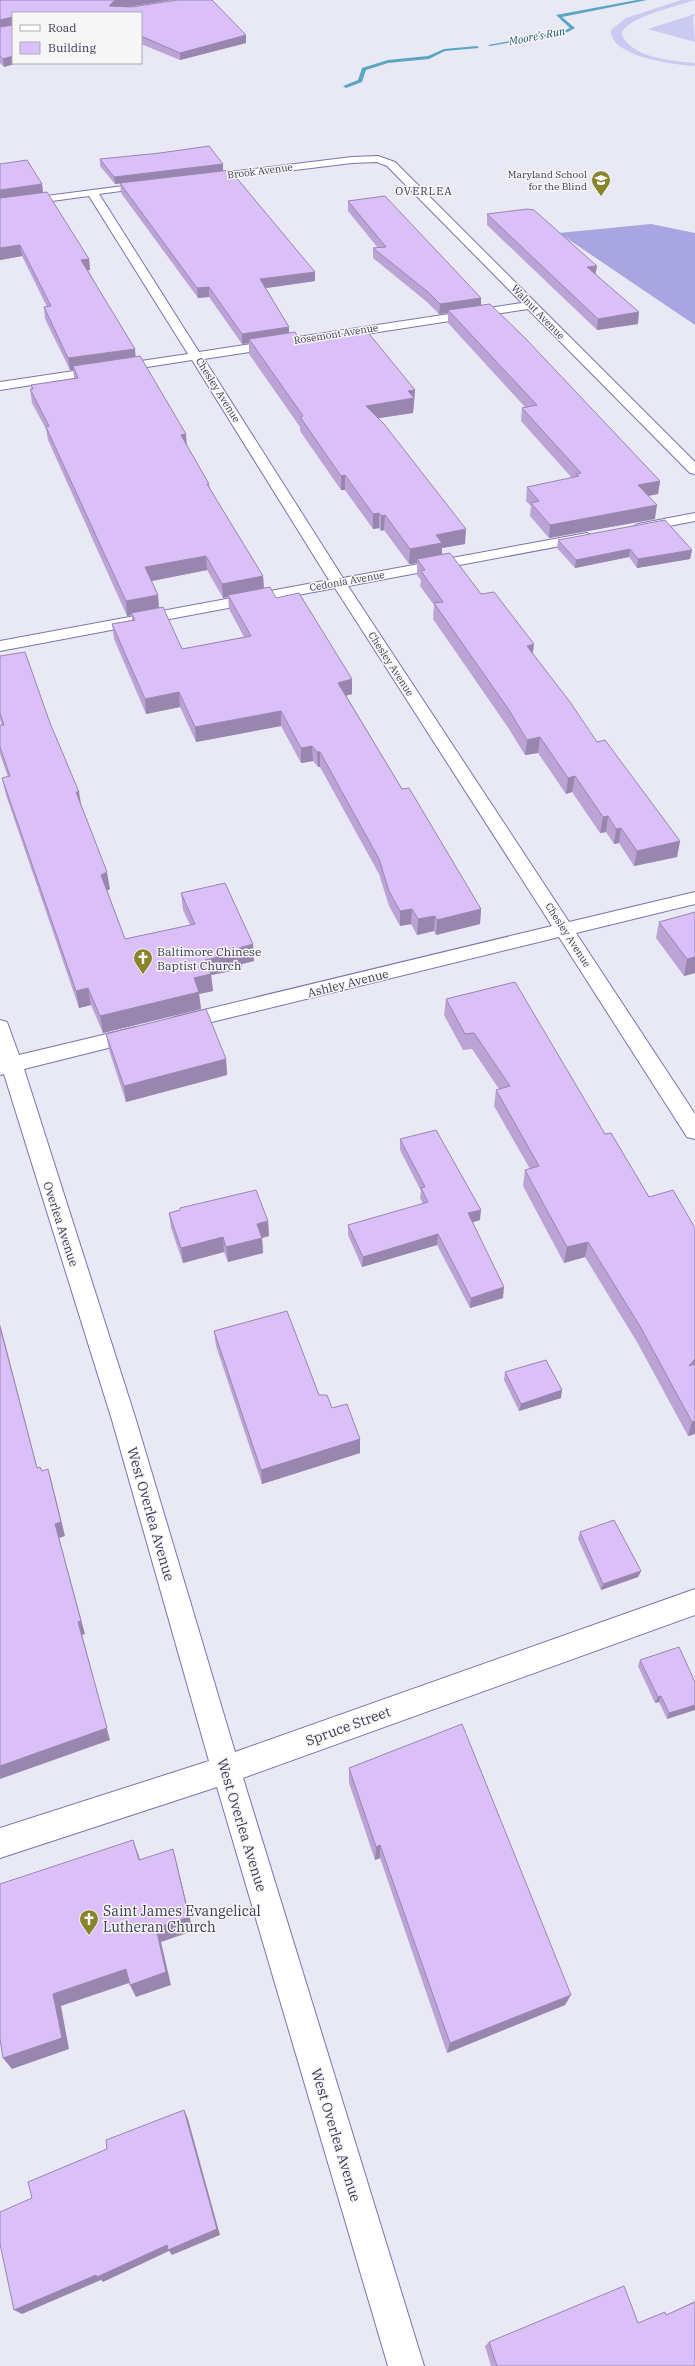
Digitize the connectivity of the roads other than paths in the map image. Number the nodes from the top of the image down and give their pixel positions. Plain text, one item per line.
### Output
1 (378, 159) joint
2 (196, 178) edge
3 (164, 182) edge
4 (93, 193) junction
5 (0, 206) edge
6 (530, 305) junction
7 (197, 356) junction
8 (0, 386) edge
9 (695, 470) edge
10 (695, 517) edge
11 (625, 530) edge
12 (602, 534) edge
13 (338, 582) junction
14 (0, 646) edge
15 (695, 898) edge
16 (565, 931) junction
17 (0, 1026) edge
18 (5, 1065) edge
19 (695, 1131) edge
20 (124, 1420) joint
21 (695, 1602) edge
22 (226, 1770) junction
23 (0, 1843) edge
24 (406, 2366) edge

1 - 2 street, Brook Avenue
1 - 6 street, Walnut Avenue
3 - 4 street
4 - 5 street
4 - 7 street, Chesley Avenue
6 - 7 street, Rosemont Avenue
6 - 9 street, Walnut Avenue
7 - 8 street, Rosemont Avenue
7 - 13 street, Chesley Avenue
10 - 11 street
12 - 13 street, Cedonia Avenue
13 - 14 street, Cedonia Avenue
13 - 16 street, Chesley Avenue
15 - 16 street, Ashley Avenue
16 - 18 street, Ashley Avenue
16 - 19 street, Chesley Avenue
17 - 18 street, Overlea Avenue
18 - 20 street, Overlea Avenue
20 - 22 street, West Overlea Avenue
21 - 22 street, Spruce Street
22 - 23 street, Spruce Street
22 - 24 street, West Overlea Avenue

